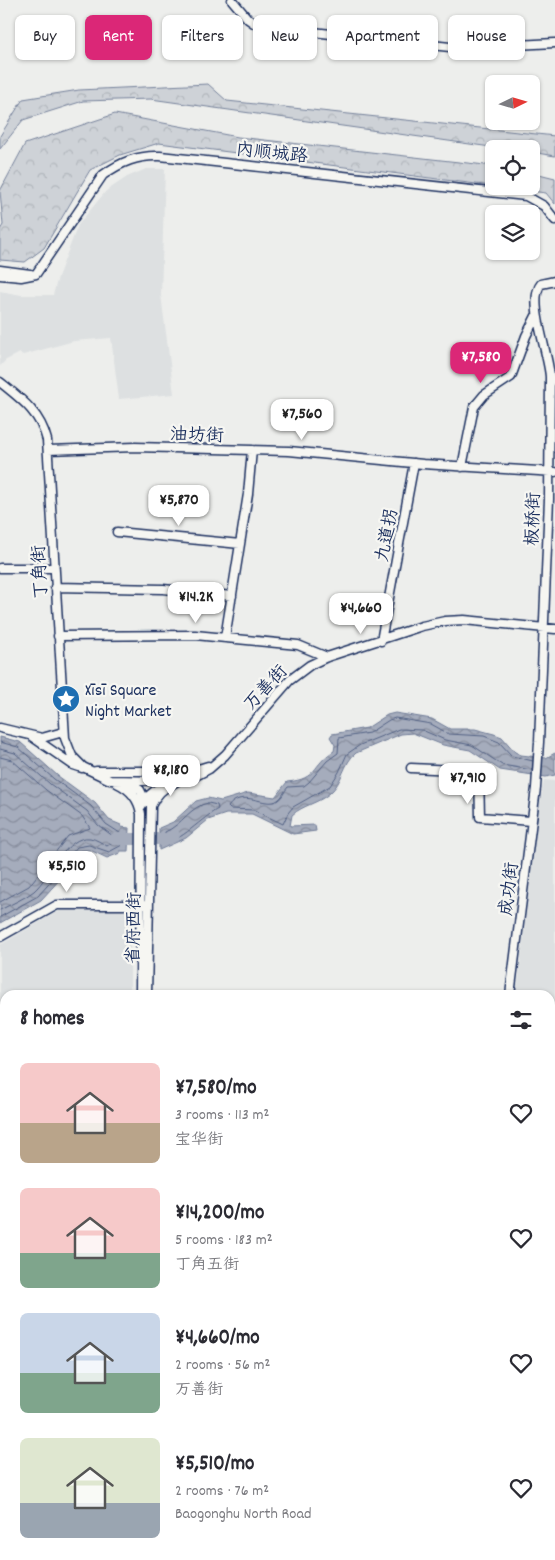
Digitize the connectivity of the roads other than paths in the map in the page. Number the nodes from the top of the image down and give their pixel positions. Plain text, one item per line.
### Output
1 (232, 0) edge
2 (555, 43) edge
3 (555, 220) edge
4 (0, 270) edge
5 (0, 275) edge
6 (32, 275) junction
7 (555, 281) edge
8 (536, 316) junction
9 (0, 382) edge
10 (48, 450) junction
11 (252, 450) junction
12 (414, 463) junction
13 (462, 467) junction
14 (552, 472) edge
15 (116, 532) dead end
16 (240, 544) junction
17 (0, 568) edge
18 (54, 568) junction
19 (55, 588) junction
20 (232, 596) junction
21 (543, 628) junction
22 (555, 629) edge
23 (58, 636) junction
24 (225, 638) junction
25 (381, 641) junction
26 (327, 658) junction
27 (0, 728) edge
28 (63, 732) junction
29 (31, 736) junction
30 (215, 763) junction
31 (411, 768) dead end
32 (88, 770) junction
33 (192, 771) junction
34 (109, 776) junction
35 (186, 778) junction
36 (127, 781) junction
37 (168, 781) junction
38 (536, 788) joint
39 (145, 799) junction
40 (140, 811) junction
41 (150, 813) junction
42 (531, 821) junction
43 (144, 906) junction
44 (0, 937) edge
45 (140, 990) edge
46 (147, 990) edge
47 (511, 990) edge

1 - 2 street
3 - 6 street, 内顺城路
4 - 6 street
5 - 6 street
7 - 8 street, 板桥街
8 - 13 street
8 - 14 street, 板桥街
9 - 10 street, 丁角街
10 - 11 street, 油坊街
10 - 18 street, 丁角街
11 - 12 street, 油坊街
11 - 16 street
12 - 13 street, 油坊街
12 - 25 street, 九道拐
13 - 14 street, 油坊街
14 - 21 street, 板桥街
15 - 16 street
16 - 20 street
17 - 18 street
18 - 19 street, 丁角街
19 - 20 street
19 - 23 street, 丁角街
20 - 24 street
21 - 22 street, 万善街
21 - 25 street, 万善街
21 - 38 street, 板桥街
23 - 24 street
23 - 28 street, 丁角街
24 - 26 street
25 - 26 street, 万善街
26 - 30 street, 万善街
27 - 29 street
28 - 29 street
28 - 32 street, 丁角街
29 - 32 street, 万善街
30 - 33 street, 万善街
30 - 35 street, 万善街
31 - 42 street
32 - 34 street, 万善街
33 - 34 street, 万善街
33 - 37 street
34 - 36 street
34 - 40 street
35 - 37 street, 万善街
35 - 41 street
36 - 37 street, 万善街
36 - 39 street
37 - 39 street
38 - 42 street, 成功街
39 - 40 street
39 - 41 street
40 - 43 street, 省府西街
41 - 43 street, 省府西街
42 - 47 street, 成功街
43 - 44 street
43 - 45 street, 省府西街
43 - 46 street, 省府西街

